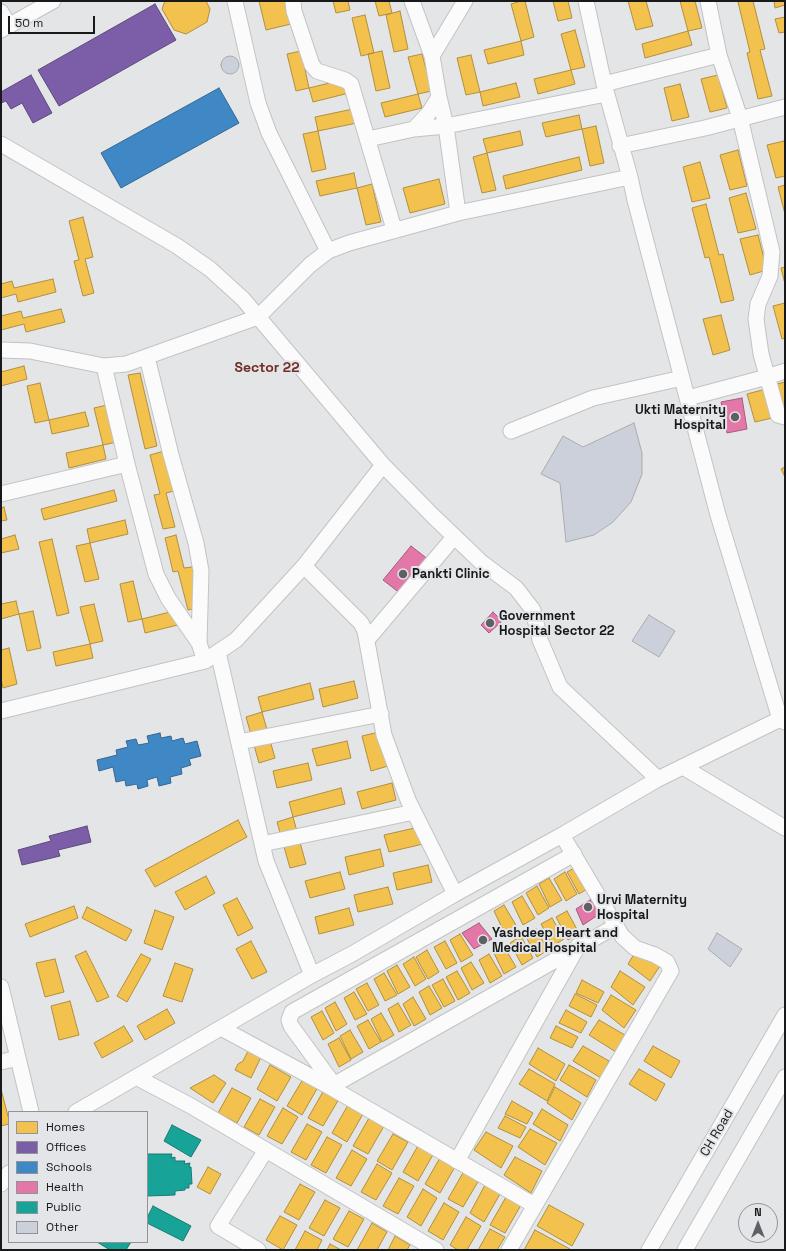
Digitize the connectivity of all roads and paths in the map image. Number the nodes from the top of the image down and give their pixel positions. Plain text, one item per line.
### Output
1 (53, 1) edge
2 (235, 1) edge
3 (293, 1) edge
4 (412, 1) edge
5 (465, 1) edge
6 (586, 1) edge
7 (708, 1) edge
8 (1, 12) edge
9 (5, 28) edge
10 (720, 54) junction
11 (432, 56) junction
12 (605, 89) junction
13 (439, 97) junction
14 (785, 108) edge
15 (740, 118) junction
16 (446, 126) junction
17 (414, 129) junction
18 (368, 139) junction
19 (1, 144) edge
20 (620, 146) junction
21 (630, 177) junction
22 (458, 213) junction
23 (394, 230) junction
24 (328, 251) junction
25 (258, 317) junction
26 (1, 350) edge
27 (147, 357) junction
28 (104, 366) junction
29 (785, 370) edge
30 (767, 377) junction
31 (682, 378) junction
32 (688, 398) junction
33 (785, 417) edge
34 (511, 431) dead end
35 (126, 464) junction
36 (383, 465) junction
37 (1, 494) edge
38 (454, 536) junction
39 (304, 566) junction
40 (367, 640) junction
41 (199, 643) junction
42 (218, 652) junction
43 (205, 660) junction
44 (1, 711) edge
45 (381, 714) junction
46 (782, 721) edge
47 (240, 742) junction
48 (683, 767) junction
49 (658, 779) junction
50 (414, 812) junction
51 (785, 828) edge
52 (562, 835) junction
53 (262, 844) junction
54 (574, 854) junction
55 (455, 894) junction
56 (616, 926) junction
57 (578, 946) junction
58 (312, 975) junction
59 (1, 987) edge
60 (785, 1015) edge
61 (221, 1028) junction
62 (18, 1058) junction
63 (1, 1062) edge
64 (136, 1077) junction
65 (785, 1077) edge
66 (332, 1086) junction
67 (31, 1111) edge
68 (78, 1111) edge
69 (266, 1150) junction
70 (457, 1161) junction
71 (8, 1174) edge
72 (1, 1184) edge
73 (534, 1205) junction
74 (258, 1250) edge
75 (436, 1250) edge
76 (509, 1250) edge
77 (649, 1250) edge
78 (685, 1250) edge

1 - 9 street
2 - 24 street
3 - 18 street
4 - 11 street
5 - 11 street
6 - 12 street
7 - 10 street
8 - 9 street
10 - 12 street
10 - 15 street
11 - 13 street
12 - 16 street
12 - 20 street
13 - 16 street
13 - 17 street
14 - 15 street
15 - 20 street
15 - 30 street
16 - 17 street
16 - 22 street
17 - 18 street
18 - 23 street
19 - 25 street
20 - 21 street
21 - 22 street
21 - 31 street
22 - 23 street
23 - 24 street
24 - 25 street
25 - 27 street
25 - 36 street
26 - 28 street
27 - 28 street
27 - 41 street
28 - 35 street
29 - 30 street
30 - 32 street
30 - 33 street
31 - 32 street
31 - 34 street
32 - 46 street
35 - 37 street
35 - 41 street
36 - 38 street
36 - 39 street
38 - 40 street
38 - 49 street
39 - 40 street
39 - 42 street
40 - 45 street
41 - 43 street
42 - 43 street
42 - 47 street
43 - 44 street
45 - 47 street
45 - 50 street
46 - 48 street
47 - 53 street
48 - 49 street
48 - 51 street
49 - 52 street
50 - 53 street
50 - 55 street
52 - 54 street
52 - 55 street
53 - 58 street
54 - 56 street
54 - 66 street
55 - 58 street
56 - 57 street
56 - 73 street
57 - 66 street
57 - 70 street
58 - 61 street
59 - 62 street
60 - 77 street, CH Road
61 - 64 street
61 - 66 street
62 - 63 street
62 - 67 street
64 - 68 street
64 - 69 street
65 - 78 street
66 - 70 street
69 - 74 street
69 - 75 street
70 - 73 street
71 - 72 street
73 - 76 street

